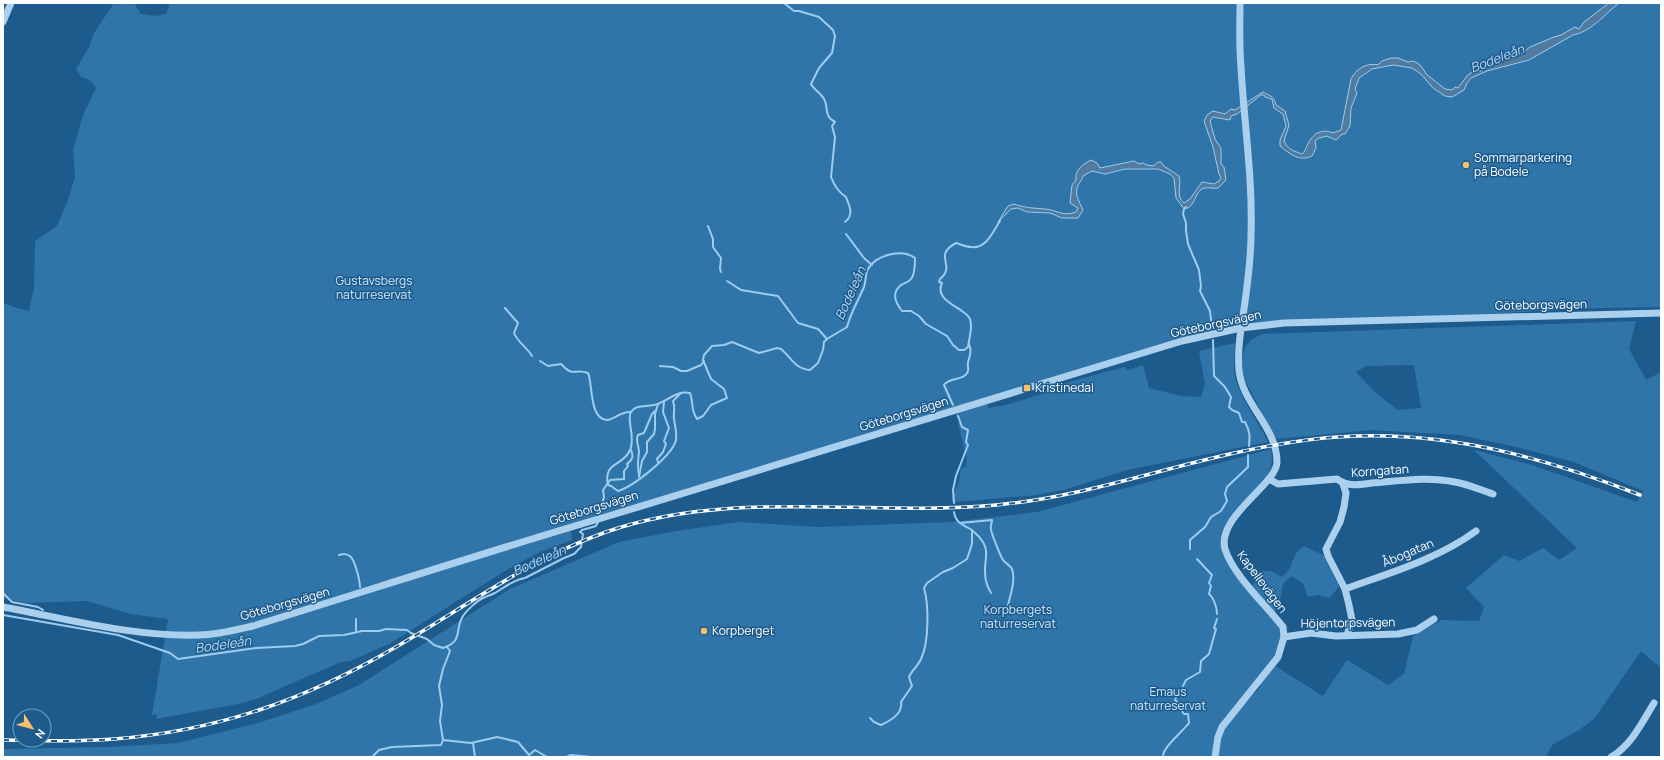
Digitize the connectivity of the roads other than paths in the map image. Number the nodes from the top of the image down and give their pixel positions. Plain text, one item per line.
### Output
1 (11, 3) edge
2 (1240, 3) edge
3 (3, 22) edge
4 (1661, 313) edge
5 (1241, 328) junction
6 (1268, 479) junction
7 (1343, 484) junction
8 (1493, 494) dead end
9 (1476, 531) dead end
10 (1345, 589) junction
11 (3, 607) edge
12 (1434, 619) dead end
13 (1347, 635) junction
14 (1284, 637) junction
15 (1654, 703) dead end
16 (1215, 757) edge
17 (1611, 757) edge

1 - 3 street
2 - 5 street, Kapellevägen
4 - 5 street, Göteborgsvägen
5 - 6 street, Kapellevägen
5 - 11 street, Göteborgsvägen
6 - 7 street, Korngatan
6 - 14 street, Kapellevägen
7 - 8 street, Korngatan
7 - 10 street
9 - 10 street, Åbogatan
10 - 13 street
12 - 13 street, Höjentorpsvägen
13 - 14 street, Höjentorpsvägen
14 - 16 street
15 - 17 street

